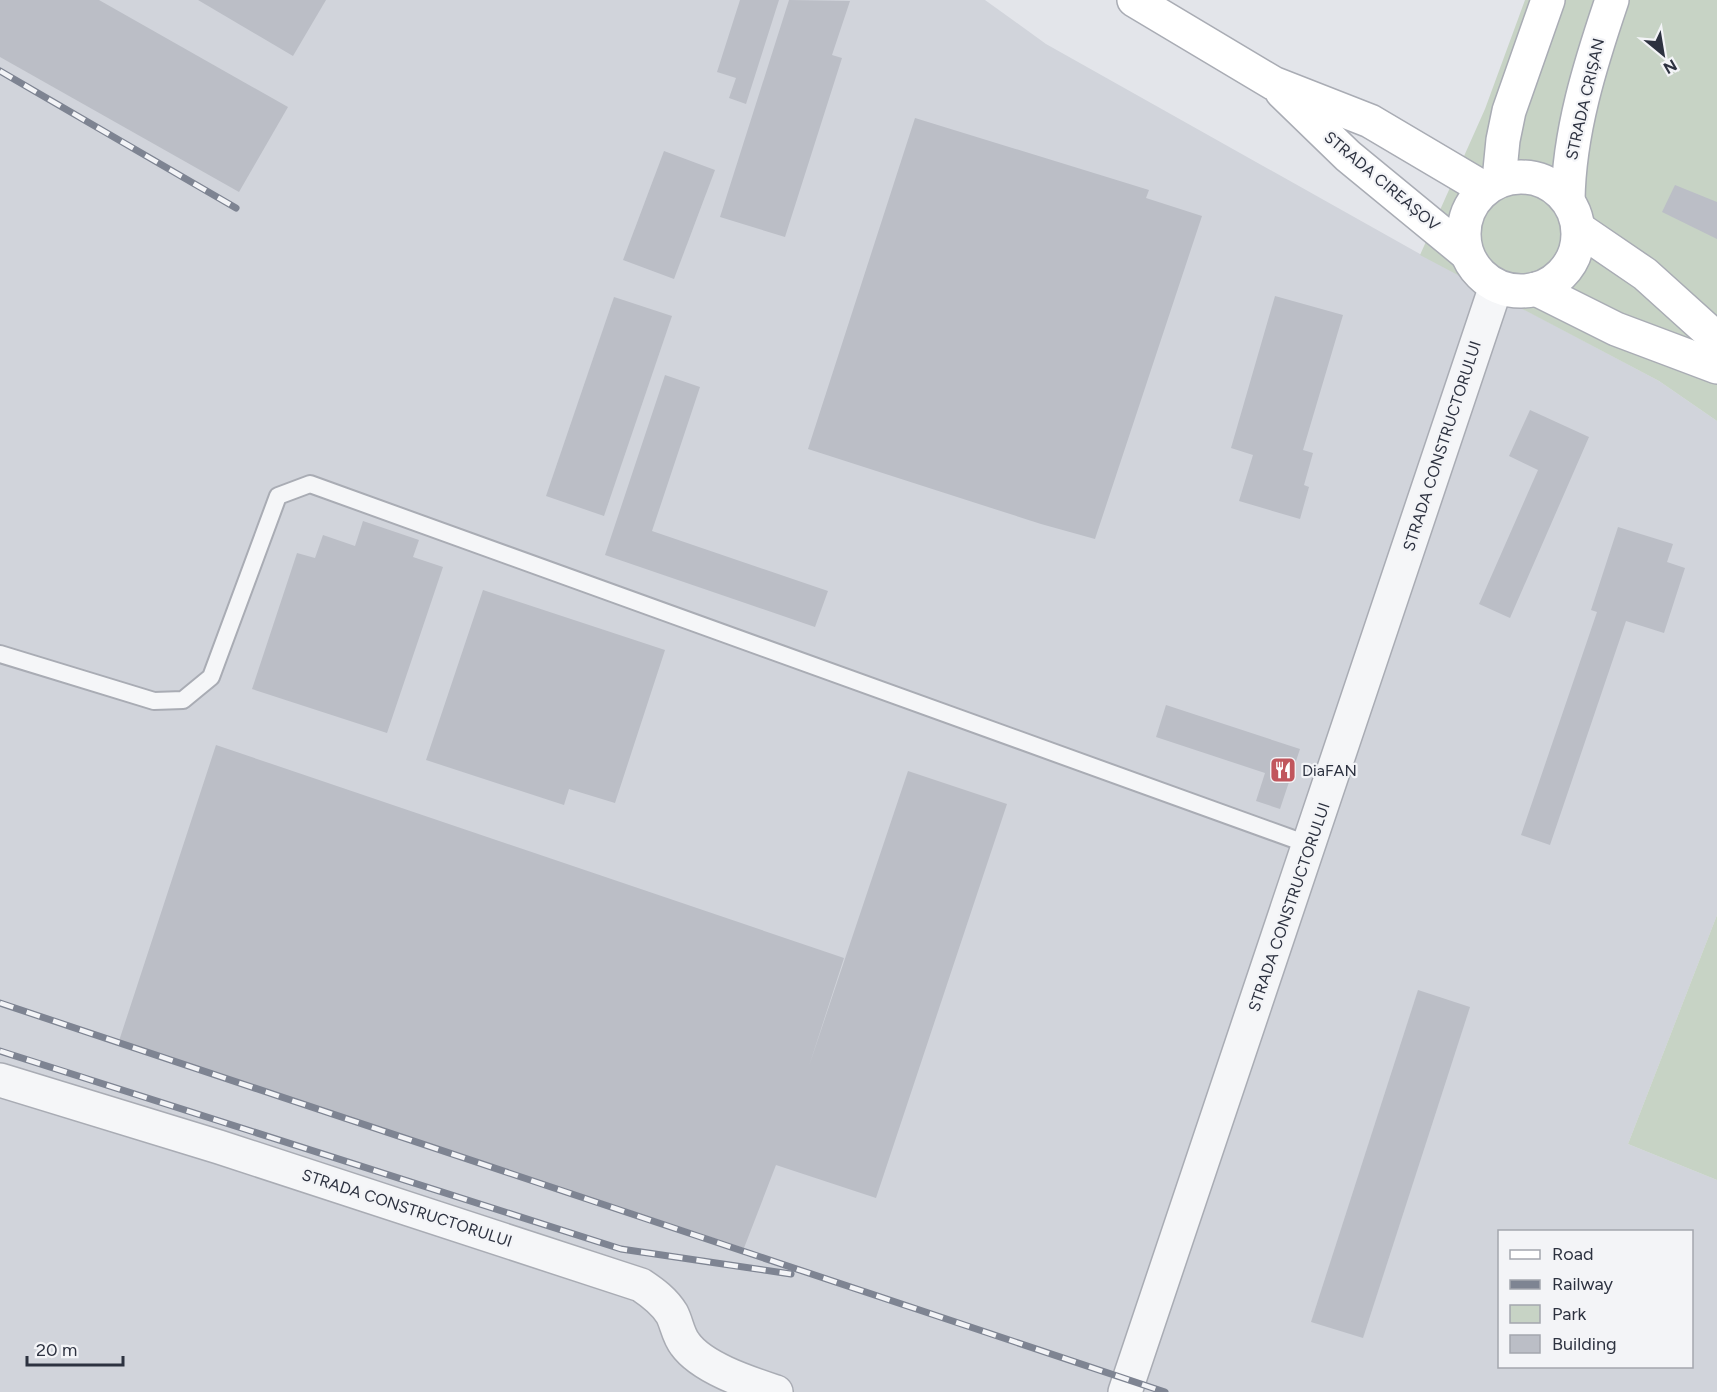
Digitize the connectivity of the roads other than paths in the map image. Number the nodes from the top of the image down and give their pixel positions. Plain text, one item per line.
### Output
1 (1134, 0) edge
2 (1548, 0) edge
3 (1612, 0) edge
4 (1273, 83) junction
5 (1492, 185) junction
6 (1573, 215) junction
7 (1466, 252) junction
8 (1496, 286) junction
9 (1536, 289) junction
10 (1717, 339) edge
11 (1717, 367) edge
12 (0, 654) edge
13 (1310, 845) junction
14 (0, 1080) edge
15 (776, 1392) edge
16 (1125, 1392) edge

1 - 4 main road, STRADA CIREAȘOV
2 - 5 main road
3 - 6 main road, STRADA CRIȘAN
4 - 5 main road, STRADA CIREAȘOV
4 - 7 main road, STRADA CIREAȘOV
5 - 6 main road
5 - 7 main road
6 - 9 main road
6 - 10 main road
7 - 8 main road
8 - 9 main road
8 - 13 street, STRADA CONSTRUCTORULUI
9 - 11 main road
12 - 13 lane
13 - 16 street, STRADA CONSTRUCTORULUI
14 - 15 street, STRADA CONSTRUCTORULUI

